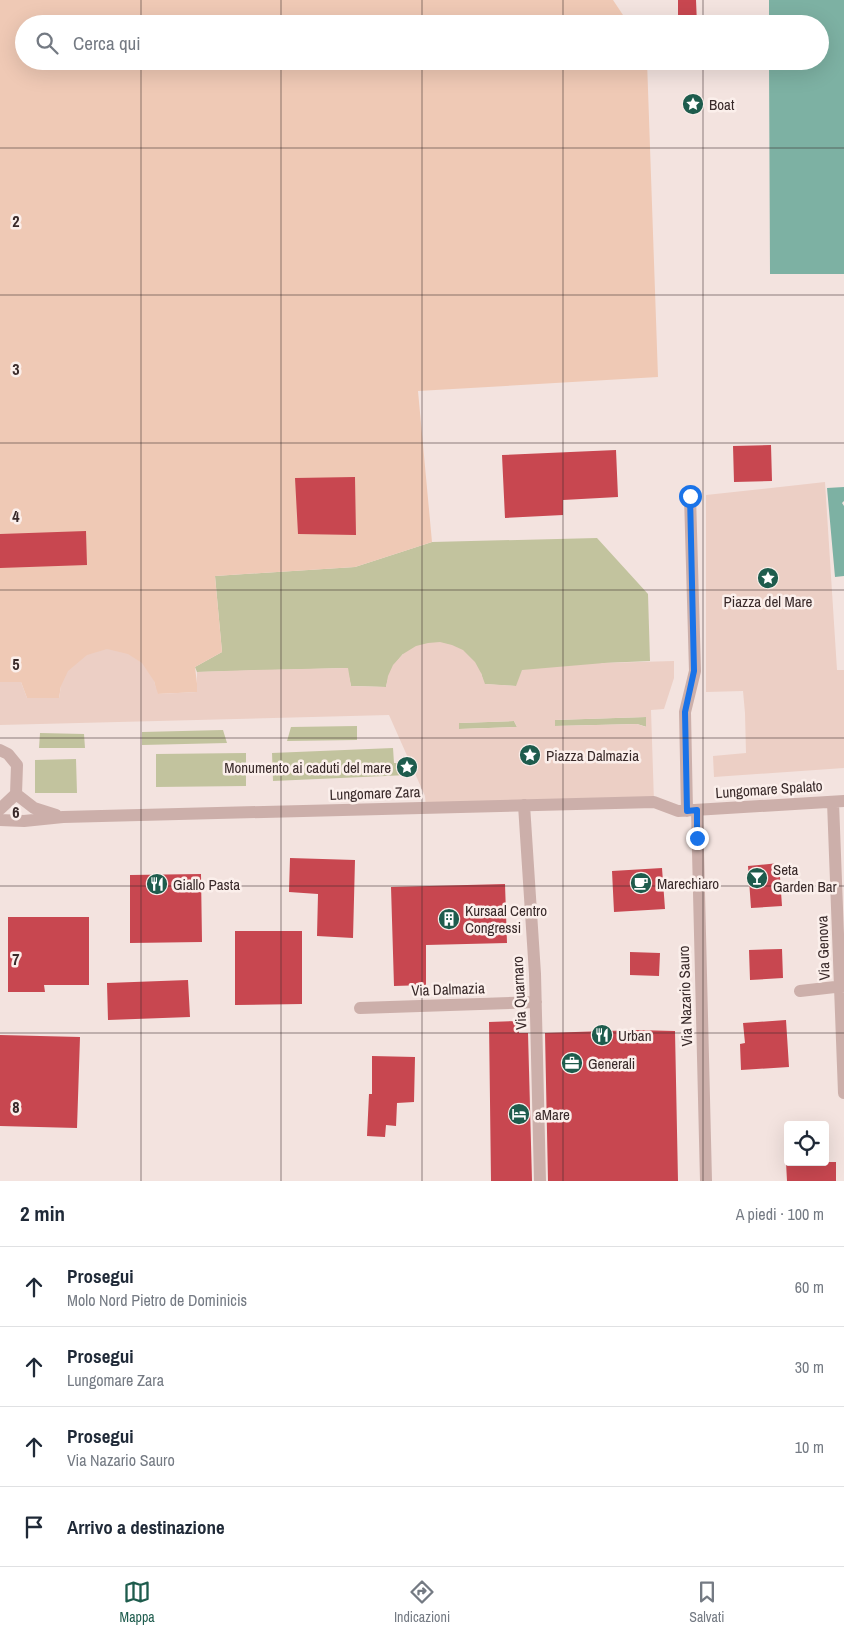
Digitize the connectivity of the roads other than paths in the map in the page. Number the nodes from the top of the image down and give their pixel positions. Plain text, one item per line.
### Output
1 (690, 496) dead end
2 (0, 750) edge
3 (16, 794) junction
4 (839, 801) edge
5 (524, 805) junction
6 (0, 809) edge
7 (692, 810) junction
8 (63, 817) junction
9 (0, 820) edge
10 (842, 986) edge
11 (800, 991) dead end
12 (536, 1002) junction
13 (360, 1008) dead end
14 (844, 1093) edge
15 (540, 1181) edge
16 (706, 1181) edge

1 - 7 street
2 - 3 street
3 - 6 street
3 - 8 street, Lungomare Zara
4 - 7 street, Lungomare Spalato
4 - 10 street, Via Genova
5 - 7 street, Lungomare Zara
5 - 8 street, Lungomare Zara
5 - 12 street, Via Quarnaro
7 - 16 street, Via Nazario Sauro
8 - 9 street, Lungomare Zara
10 - 11 street
10 - 14 street, Via Genova
12 - 13 street, Via Dalmazia
12 - 15 street, Via Quarnaro

